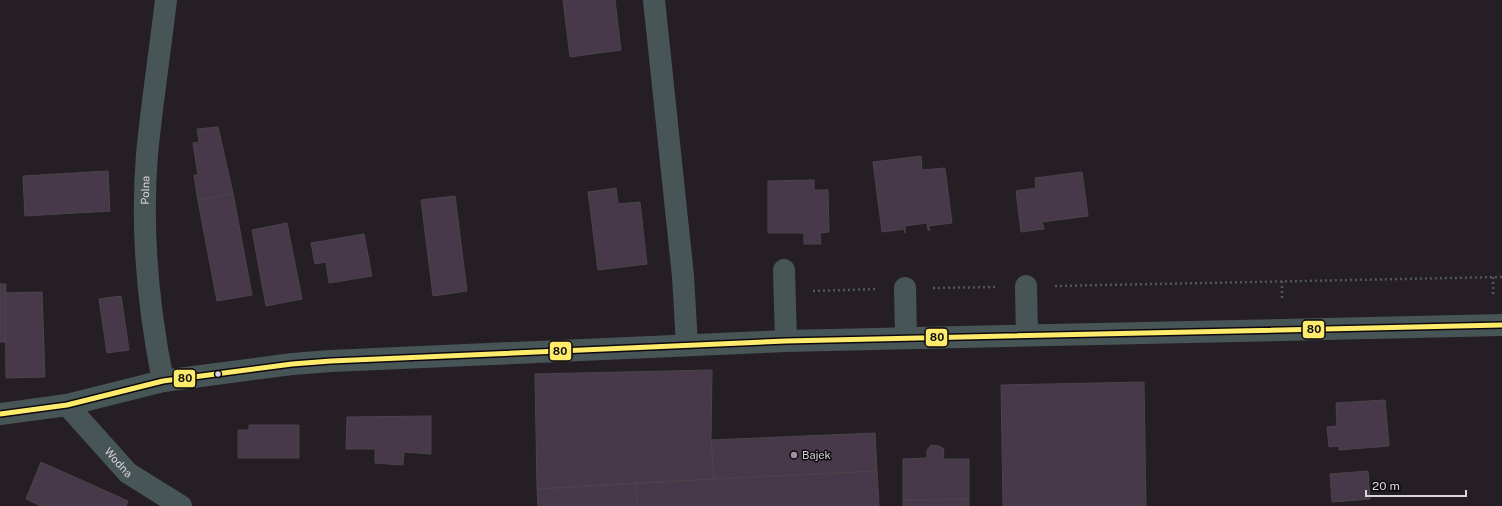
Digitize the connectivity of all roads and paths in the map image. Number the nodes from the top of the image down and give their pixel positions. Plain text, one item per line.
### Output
1 (166, 0) edge
2 (654, 0) edge
3 (784, 270) dead end
4 (1502, 277) edge
5 (1026, 286) junction
6 (905, 288) junction
7 (785, 305) junction
8 (1502, 325) edge
9 (1027, 336) junction
10 (906, 338) junction
11 (786, 341) junction
12 (687, 345) junction
13 (163, 381) junction
14 (67, 404) junction
15 (0, 414) edge
16 (181, 506) edge

1 - 13 street, Polna
2 - 12 street
3 - 7 street
4 - 5 path
5 - 6 path
5 - 9 street
6 - 7 path
6 - 10 street
7 - 11 street
8 - 9 street
9 - 10 street
10 - 11 street
11 - 12 street
12 - 13 street
13 - 14 street
14 - 15 street
14 - 16 street, Wodna

